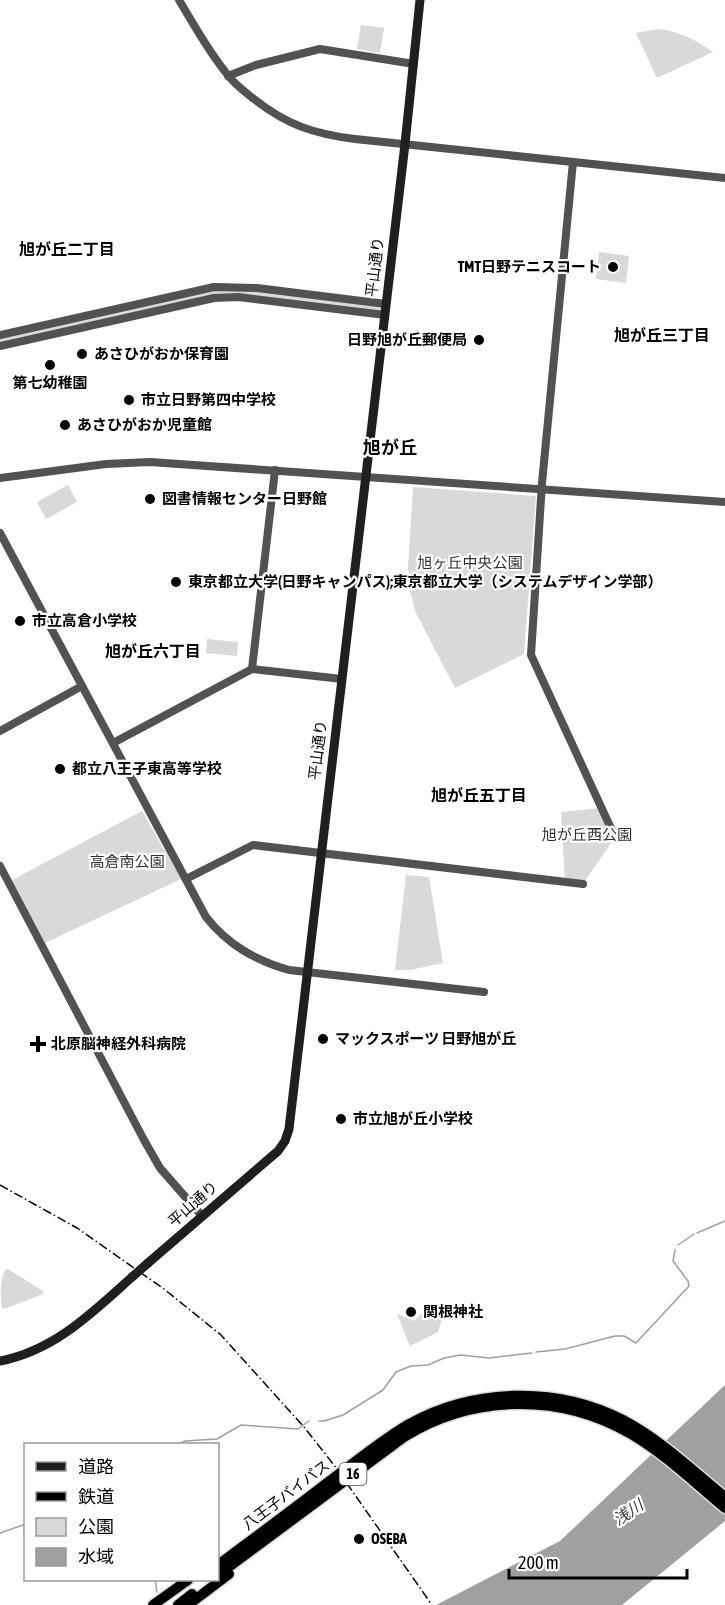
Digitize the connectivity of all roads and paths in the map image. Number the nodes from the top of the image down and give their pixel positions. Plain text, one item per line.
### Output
1 (179, 0) edge
2 (420, 0) edge
3 (414, 64) junction
4 (228, 76) junction
5 (405, 144) junction
6 (573, 162) junction
7 (725, 178) edge
8 (386, 304) junction
9 (385, 315) junction
10 (0, 335) edge
11 (0, 346) edge
12 (275, 470) junction
13 (365, 477) junction
14 (0, 478) edge
15 (541, 489) junction
16 (725, 502) edge
17 (0, 533) edge
18 (252, 669) junction
19 (342, 679) junction
20 (82, 686) junction
21 (0, 731) edge
22 (113, 743) junction
23 (615, 837) dead end
24 (321, 852) junction
25 (0, 867) edge
26 (186, 879) junction
27 (584, 884) dead end
28 (308, 973) junction
29 (484, 992) dead end
30 (202, 1216) junction
31 (0, 1361) edge
32 (504, 1400) junction
33 (316, 1497) junction
34 (725, 1497) edge
35 (725, 1508) edge
36 (219, 1556) edge
37 (219, 1564) edge
38 (219, 1574) edge
39 (187, 1581) edge
40 (197, 1581) edge
41 (211, 1581) edge
42 (153, 1605) edge
43 (164, 1605) edge
44 (178, 1605) edge
45 (188, 1605) edge

1 - 4 street
2 - 3 main road, 平山通り
3 - 4 street
3 - 5 main road, 平山通り
4 - 5 street
5 - 6 street
5 - 8 main road, 平山通り
6 - 7 street
6 - 15 street
8 - 9 main road, 平山通り
8 - 10 street
9 - 11 street
9 - 13 main road, 平山通り
12 - 13 street
12 - 14 street
12 - 18 street
13 - 15 street
13 - 19 main road, 平山通り
15 - 16 street
15 - 23 street
17 - 20 street
18 - 19 street
18 - 22 street
19 - 24 main road, 平山通り
20 - 21 street
20 - 22 street
22 - 26 street
24 - 26 street
24 - 27 street
24 - 28 main road, 平山通り
25 - 30 street
26 - 28 street
28 - 29 street
28 - 30 main road, 平山通り
30 - 31 main road, 平山通り, bridge
32 - 33 highway, 八王子バイパス / 16
32 - 33 highway, 八王子バイパス / 16
32 - 34 highway, 八王子バイパス / 16
32 - 35 highway, 八王子バイパス / 16
33 - 36 highway, 16
33 - 37 highway, 八王子バイパス / 16
33 - 38 highway, 八王子バイパス / 16
33 - 45 highway, 16
39 - 42 highway
40 - 43 highway
41 - 44 highway

